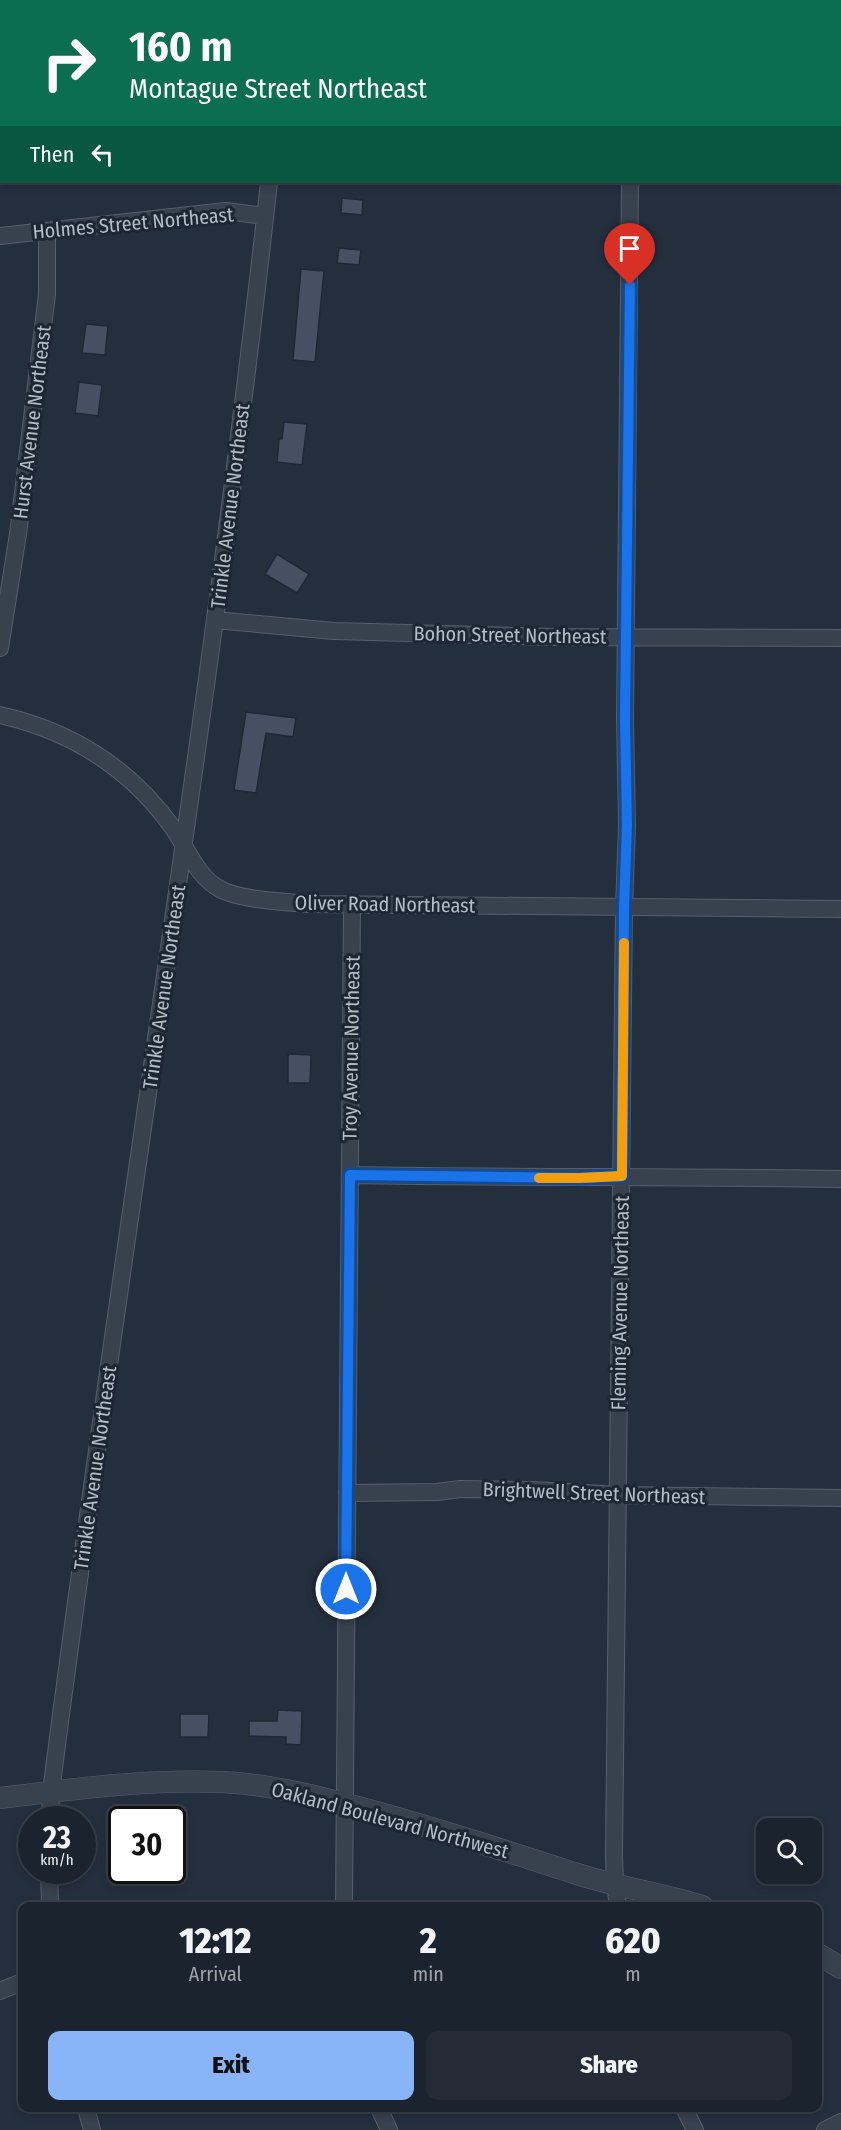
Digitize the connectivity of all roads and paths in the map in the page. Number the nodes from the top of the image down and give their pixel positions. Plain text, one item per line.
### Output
1 (269, 183) edge
2 (630, 183) edge
3 (265, 216) junction
4 (47, 231) junction
5 (0, 236) edge
6 (216, 620) junction
7 (626, 636) junction
8 (841, 638) edge
9 (0, 648) edge
10 (0, 715) edge
11 (184, 844) junction
12 (352, 905) junction
13 (624, 908) junction
14 (841, 909) edge
15 (350, 1175) junction
16 (622, 1176) junction
17 (841, 1179) edge
18 (347, 1493) junction
19 (619, 1495) junction
20 (841, 1498) edge
21 (51, 1792) junction
22 (0, 1798) edge
23 (344, 1803) junction
24 (50, 1806) edge
25 (49, 1884) edge
26 (615, 1884) junction
27 (50, 1902) edge
28 (344, 1902) edge
29 (617, 1902) edge
30 (689, 1902) edge
31 (822, 1956) edge
32 (841, 1968) edge
33 (18, 1984) edge
34 (0, 1991) edge
35 (87, 2112) edge
36 (381, 2112) edge
37 (686, 2112) edge
38 (841, 2122) edge
39 (92, 2130) edge
40 (389, 2130) edge
41 (695, 2130) edge
42 (825, 2130) edge

1 - 3 street, Trinkle Avenue Northeast
2 - 7 street, Fleming Avenue Northeast
3 - 4 street, Holmes Street Northeast
3 - 6 street, Trinkle Avenue Northeast
4 - 5 street, Holmes Street Northeast
4 - 9 street, Hurst Avenue Northeast
6 - 7 street, Bohon Street Northeast
6 - 11 street, Trinkle Avenue Northeast
7 - 8 street, Bohon Street Northeast
7 - 13 street, Fleming Avenue Northeast
10 - 11 street, Oliver Road Northeast
11 - 12 street, Oliver Road Northeast
11 - 21 street, Trinkle Avenue Northeast
12 - 13 street, Oliver Road Northeast
12 - 15 street, Troy Avenue Northeast
13 - 14 street, Oliver Road Northeast
13 - 16 street, Fleming Avenue Northeast
15 - 16 street
15 - 18 street, Troy Avenue Northeast
16 - 17 street
16 - 19 street, Fleming Avenue Northeast
18 - 19 street, Brightwell Street Northeast
18 - 23 street, Troy Avenue Northeast
19 - 20 street, Brightwell Street Northeast
19 - 26 street, Fleming Avenue Northeast
21 - 22 street, Oakland Boulevard Northwest
21 - 23 street, Oakland Boulevard Northwest
21 - 24 street, Trinkle Avenue Northeast
23 - 26 street, Oakland Boulevard Northwest
23 - 28 street, Troy Avenue Northeast
25 - 27 street
26 - 29 street, Fleming Avenue Northeast
26 - 30 street, Oakland Boulevard Northwest
31 - 32 street
33 - 34 street
35 - 39 street
36 - 40 street
37 - 41 street
38 - 42 street

